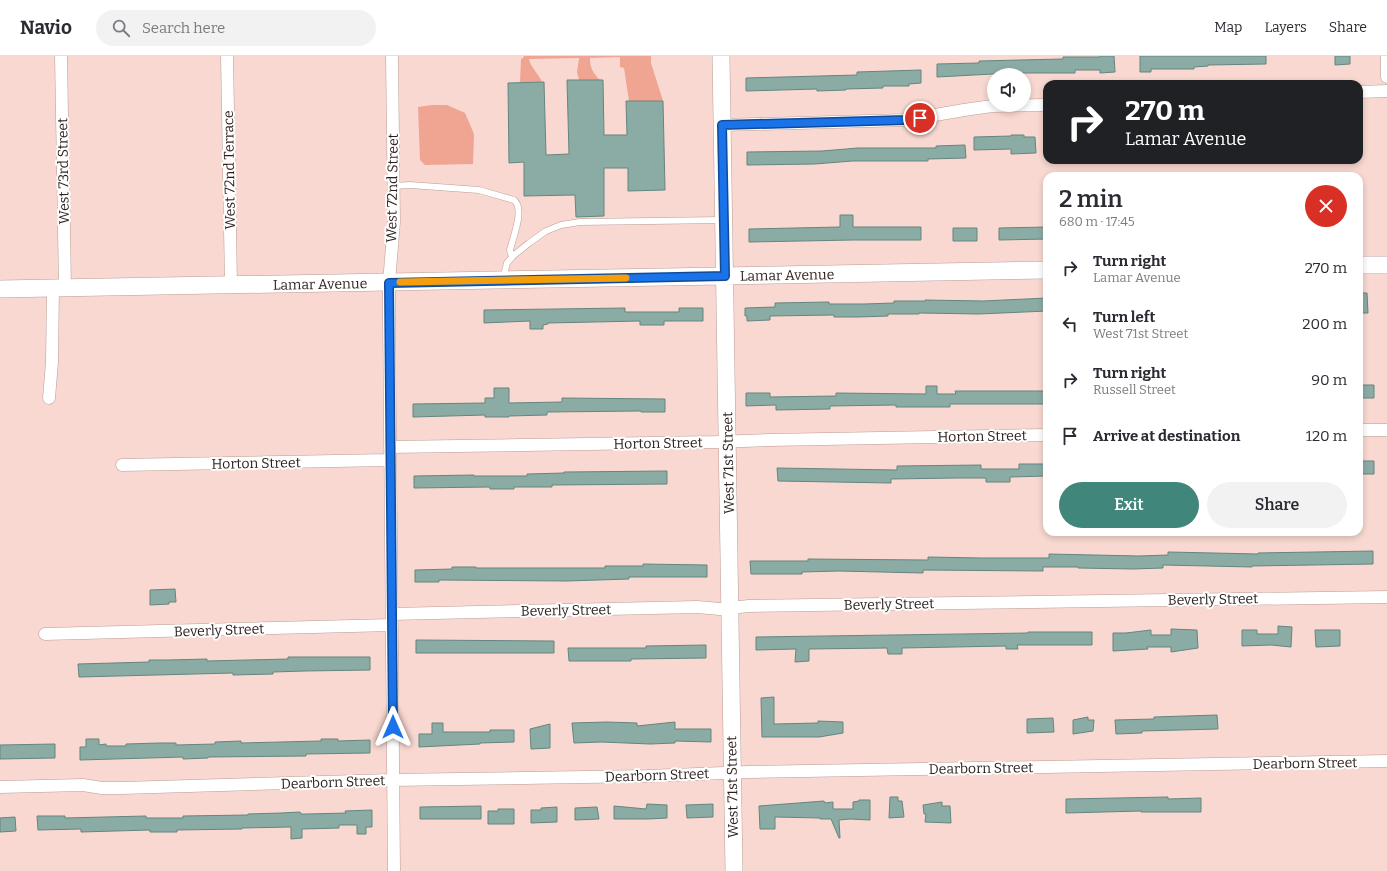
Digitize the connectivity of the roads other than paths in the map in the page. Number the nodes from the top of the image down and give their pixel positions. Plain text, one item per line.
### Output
1 (61, 56) edge
2 (227, 56) edge
3 (392, 56) edge
4 (722, 56) edge
5 (1387, 56) edge
6 (1387, 77) edge
7 (1363, 92) edge
8 (1387, 92) edge
9 (1043, 105) edge
10 (722, 125) junction
11 (394, 186) junction
12 (724, 220) junction
13 (513, 256) junction
14 (1363, 265) edge
15 (1387, 266) edge
16 (1043, 270) edge
17 (725, 276) junction
18 (503, 280) junction
19 (389, 283) junction
20 (231, 285) junction
21 (59, 287) junction
22 (0, 289) edge
23 (49, 398) dead end
24 (1363, 430) edge
25 (1387, 430) edge
26 (1043, 435) edge
27 (727, 442) junction
28 (390, 447) junction
29 (390, 460) junction
30 (122, 465) dead end
31 (1387, 597) edge
32 (730, 608) junction
33 (392, 620) junction
34 (45, 634) dead end
35 (1387, 761) edge
36 (732, 773) junction
37 (392, 780) junction
38 (0, 787) edge
39 (394, 871) edge
40 (734, 871) edge

1 - 21 street, West 73rd Street
2 - 20 street, West 72nd Terrace
3 - 11 street, West 72nd Street
4 - 10 street, West 71st Street
5 - 6 street
7 - 8 street
9 - 10 street
10 - 12 street, West 71st Street
11 - 13 lane
11 - 19 street, West 72nd Street
12 - 13 lane
12 - 17 street, West 71st Street
13 - 18 lane
14 - 15 street
16 - 17 street, Lamar Avenue
17 - 18 street, Lamar Avenue
17 - 27 street, West 71st Street
18 - 19 street, Lamar Avenue
19 - 20 street, Lamar Avenue
19 - 28 street, West 72nd Street
20 - 21 street, Lamar Avenue
21 - 22 street, Lamar Avenue
21 - 23 street, West 73rd Street
24 - 25 street
26 - 27 street, Horton Street
27 - 28 street, Horton Street
27 - 32 street, West 71st Street
28 - 29 street, West 72nd Street
29 - 30 street, Horton Street
29 - 33 street, West 72nd Street
31 - 32 street, Beverly Street
32 - 33 street, Beverly Street
32 - 36 street, West 71st Street
33 - 34 street, Beverly Street
33 - 37 street, West 72nd Street
35 - 36 street, Dearborn Street
36 - 37 street, Dearborn Street
36 - 40 street, West 71st Street
37 - 38 street, Dearborn Street
37 - 39 street, West 72nd Street

